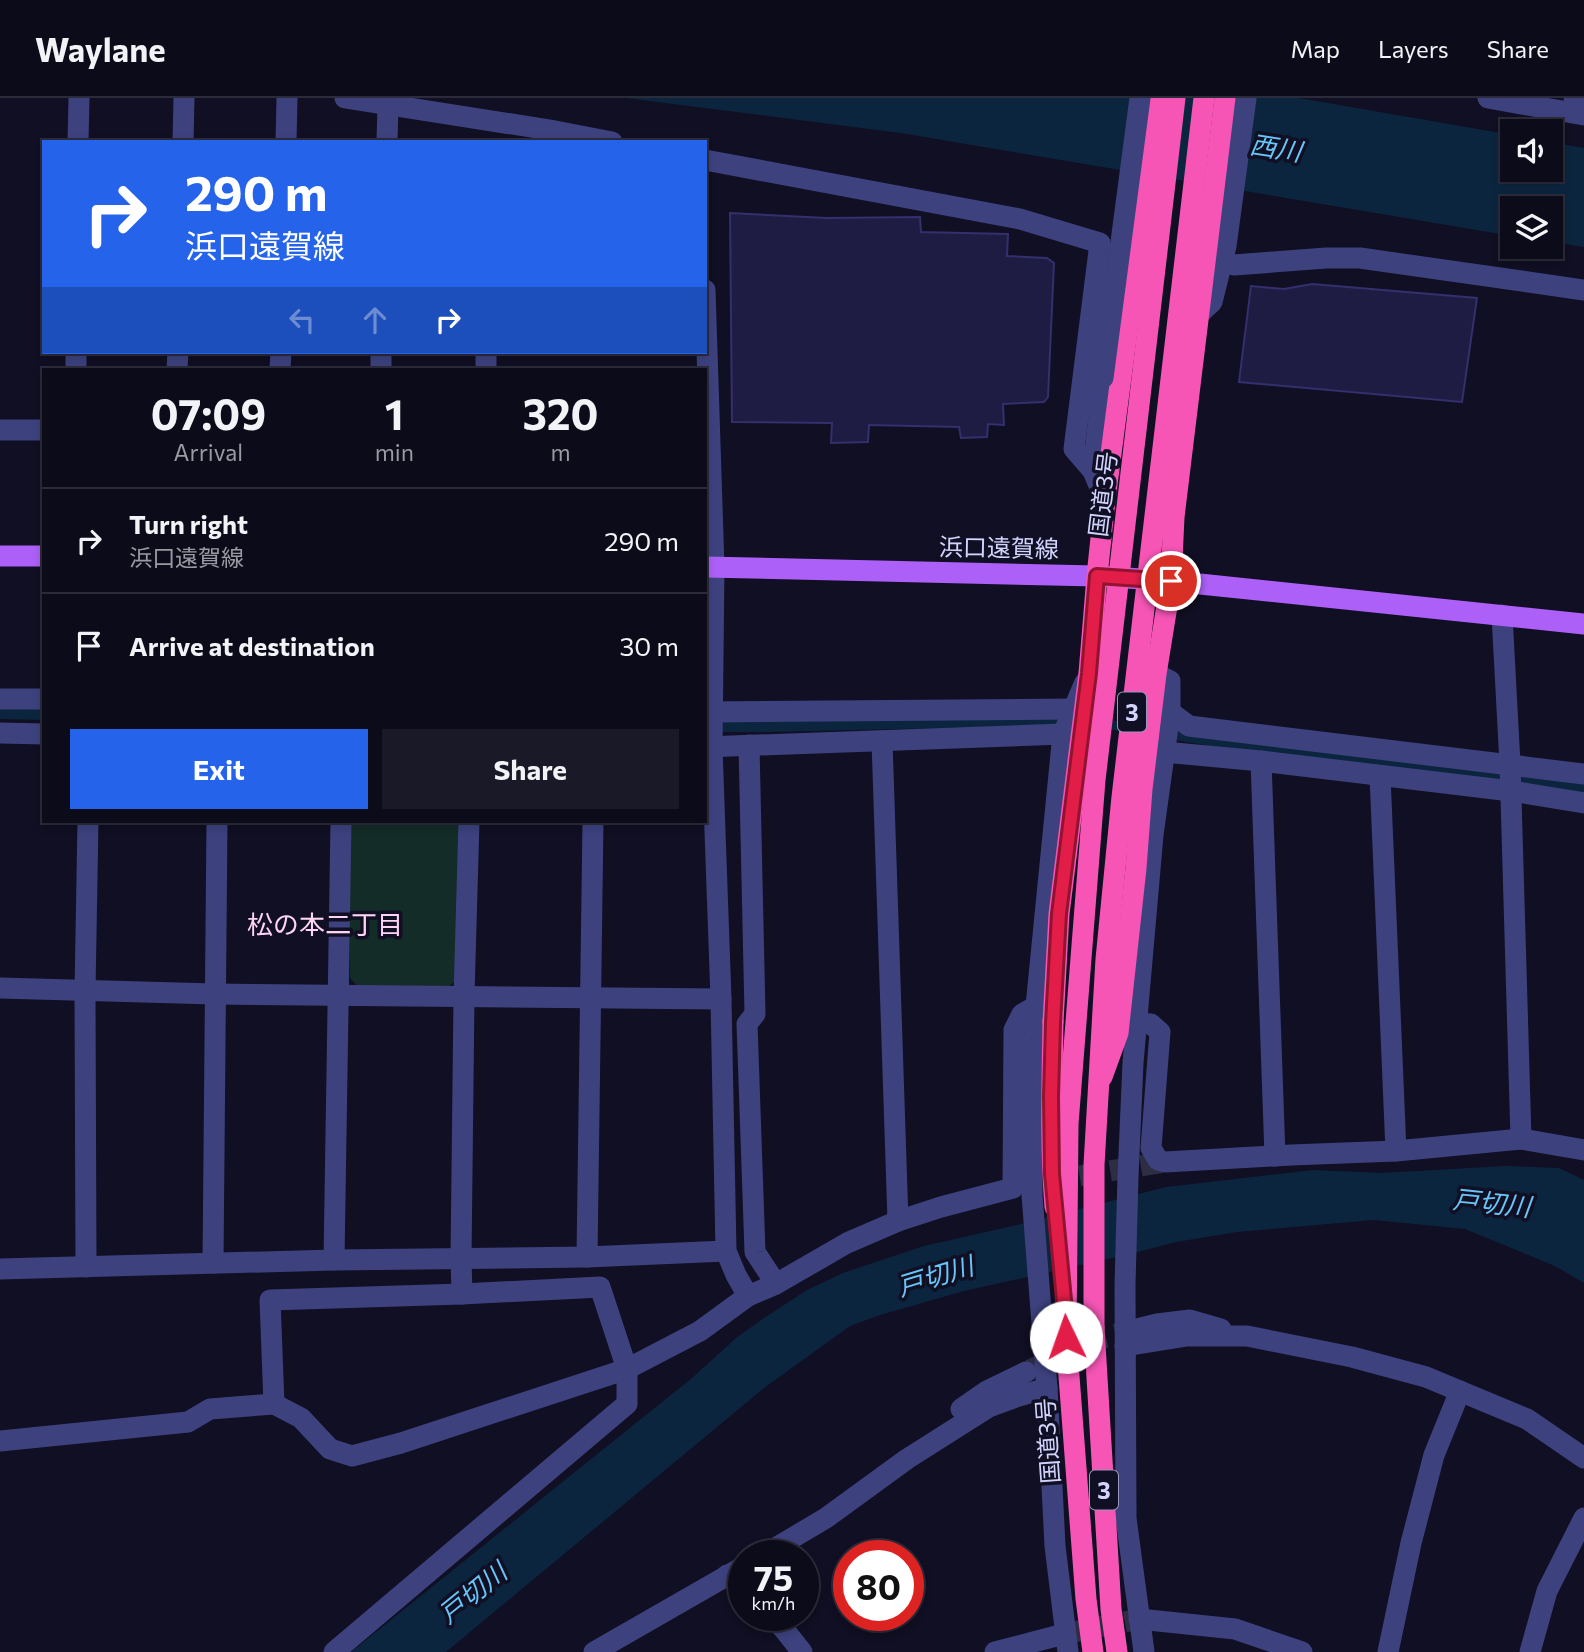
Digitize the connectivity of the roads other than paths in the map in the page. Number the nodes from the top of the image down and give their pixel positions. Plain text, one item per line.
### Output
1 (79, 98) edge
2 (184, 98) edge
3 (287, 98) edge
4 (345, 98) edge
5 (1140, 98) edge
6 (1159, 98) edge
7 (1175, 98) edge
8 (1204, 98) edge
9 (1225, 98) edge
10 (1246, 98) edge
11 (1488, 98) edge
12 (1574, 98) edge
13 (1584, 100) edge
14 (388, 104) junction
15 (1584, 115) edge
16 (492, 132) edge
17 (550, 136) edge
18 (78, 140) edge
19 (183, 140) edge
20 (286, 140) edge
21 (387, 140) edge
22 (591, 140) edge
23 (707, 160) edge
24 (1222, 252) junction
25 (1584, 290) edge
26 (707, 392) edge
27 (0, 430) edge
28 (42, 430) edge
29 (708, 441) edge
30 (1093, 471) junction
31 (1105, 500) junction
32 (0, 556) edge
33 (42, 556) edge
34 (710, 567) edge
35 (1097, 576) junction
36 (1171, 581) junction
37 (1502, 615) junction
38 (1584, 624) edge
39 (1089, 673) junction
40 (1156, 674) junction
41 (0, 699) edge
42 (42, 699) edge
43 (1073, 709) junction
44 (709, 712) edge
45 (1170, 712) junction
46 (0, 733) edge
47 (42, 734) edge
48 (1063, 734) junction
49 (882, 741) junction
50 (749, 746) junction
51 (709, 747) edge
52 (1164, 752) junction
53 (1261, 761) junction
54 (1510, 764) junction
55 (1584, 774) edge
56 (1380, 776) junction
57 (1511, 791) junction
58 (1584, 803) edge
59 (88, 823) edge
60 (217, 823) edge
61 (341, 823) edge
62 (469, 823) edge
63 (593, 823) edge
64 (0, 988) edge
65 (85, 991) junction
66 (214, 994) junction
67 (337, 996) junction
68 (464, 996) junction
69 (590, 998) junction
70 (721, 999) junction
71 (1036, 1006) junction
72 (1138, 1023) junction
73 (1099, 1084) junction
74 (1521, 1139) junction
75 (1584, 1150) edge
76 (1396, 1151) junction
77 (1275, 1157) junction
78 (898, 1221) junction
79 (726, 1251) junction
80 (587, 1257) junction
81 (461, 1259) junction
82 (334, 1260) junction
83 (213, 1263) junction
84 (86, 1267) junction
85 (0, 1269) edge
86 (776, 1284) junction
87 (462, 1294) junction
88 (748, 1296) junction
89 (1066, 1329) junction
90 (1127, 1339) junction
91 (627, 1369) junction
92 (1026, 1372) tunnel mouth
93 (1047, 1388) junction
94 (1460, 1391) junction
95 (274, 1404) junction
96 (0, 1441) edge
97 (1584, 1458) edge
98 (907, 1459) junction
99 (1584, 1518) edge
100 (789, 1540) edge
101 (728, 1574) edge
102 (1139, 1619) junction
103 (785, 1631) edge
104 (1066, 1643) edge
105 (334, 1652) edge
106 (594, 1652) edge
107 (802, 1652) edge
108 (995, 1652) edge
109 (1093, 1652) edge
110 (1117, 1652) edge
111 (1144, 1652) edge
112 (1302, 1652) edge
113 (1388, 1652) edge
114 (1530, 1652) edge

1 - 18 street
2 - 19 street
3 - 20 street
4 - 14 street
5 - 30 street, bridge
6 - 31 highway
7 - 89 highway, 国道3号 / 3, bridge
8 - 73 highway, 3, bridge
9 - 24 highway
10 - 24 street
11 - 15 street
12 - 13 street
14 - 16 street
14 - 21 street
16 - 17 street
17 - 22 street
23 - 30 street
24 - 25 street
24 - 36 highway
26 - 29 street
27 - 28 street
29 - 34 street
30 - 31 street
31 - 35 highway
32 - 33 main road
34 - 35 main road, 浜口遠賀線
34 - 44 street
35 - 36 main road, 浜口遠賀線
35 - 39 highway
36 - 37 main road, 浜口遠賀線
36 - 40 highway
37 - 38 main road, 浜口遠賀線
37 - 54 street
39 - 43 street
39 - 89 highway, bridge
40 - 45 street
40 - 73 highway
41 - 42 street
43 - 44 street
43 - 48 street
44 - 51 street
45 - 52 street
45 - 54 street
46 - 47 street
48 - 49 street
48 - 71 street
49 - 50 street
49 - 78 street
50 - 51 street
50 - 86 street
51 - 70 street
52 - 53 street
52 - 72 street
53 - 56 street
53 - 77 street
54 - 55 street
54 - 57 street
56 - 57 street
56 - 76 street
57 - 58 street
57 - 74 street
59 - 65 street
60 - 66 street
61 - 67 street
62 - 68 street
63 - 69 street
64 - 65 street
65 - 66 street
65 - 84 street
66 - 67 street
66 - 83 street
67 - 68 street
67 - 82 street
68 - 69 street
68 - 81 street
69 - 70 street
69 - 80 street
70 - 79 street
71 - 78 street
71 - 93 street
72 - 77 street
72 - 90 street
73 - 110 highway, 3, bridge
74 - 75 street
74 - 76 street
76 - 77 street
78 - 86 street
79 - 80 street
79 - 88 street
80 - 81 street
81 - 82 street
81 - 87 street
82 - 83 street
83 - 84 street
84 - 85 street
86 - 88 street
87 - 91 street
87 - 95 street
88 - 91 street
89 - 109 highway, 国道3号 / 3
90 - 94 street
90 - 102 street
91 - 95 street
91 - 105 street
92 - 98 street
93 - 98 street
93 - 104 street
94 - 97 street
94 - 113 street
95 - 96 street
98 - 100 street
99 - 114 street
101 - 106 street
102 - 111 street
102 - 112 street
103 - 107 street
104 - 108 street

